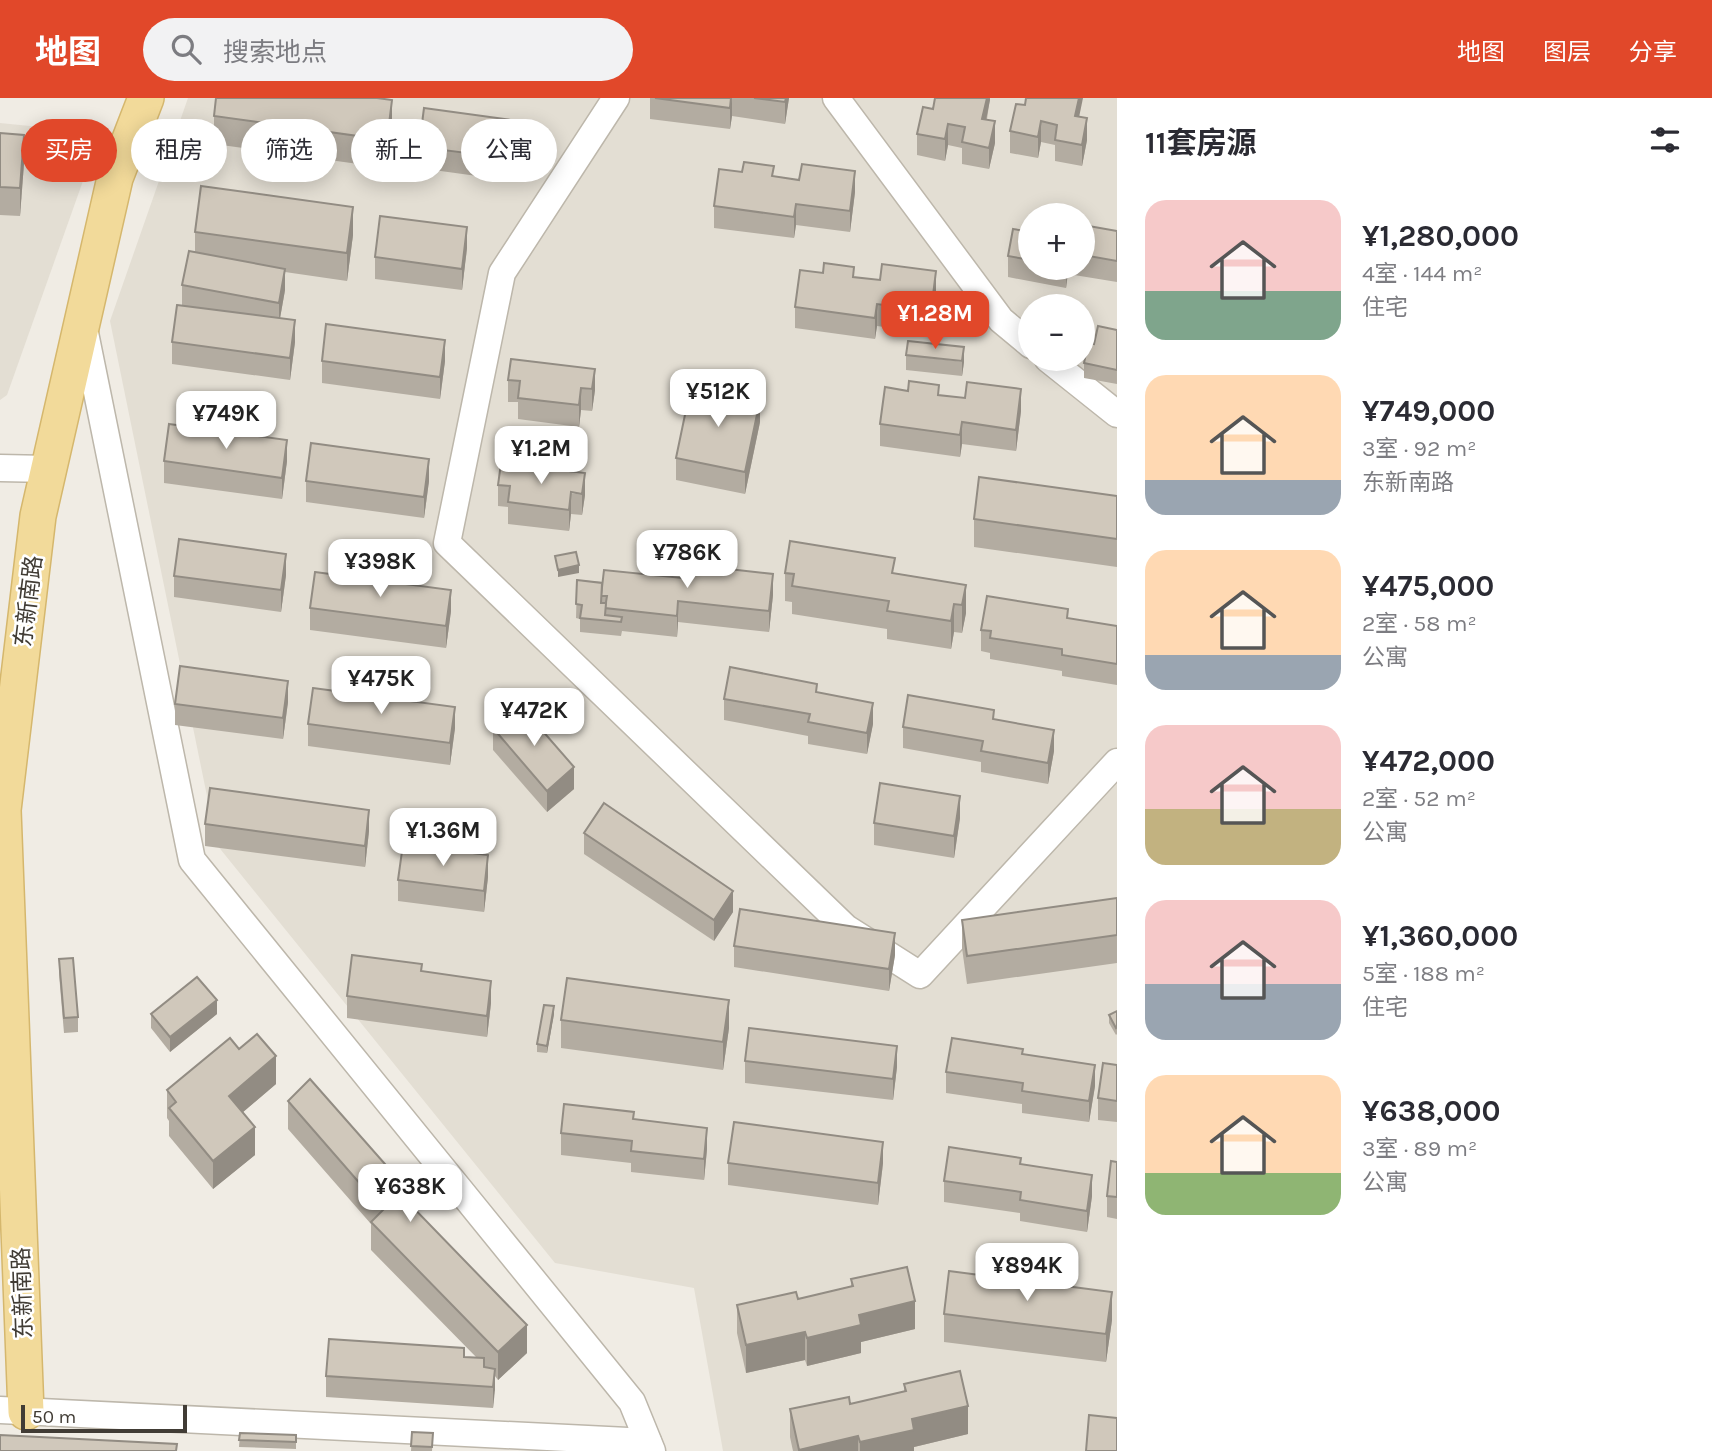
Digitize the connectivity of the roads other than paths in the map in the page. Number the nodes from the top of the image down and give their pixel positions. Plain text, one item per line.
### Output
1 (146, 98) edge
2 (616, 98) edge
3 (836, 98) edge
4 (83, 320) junction
5 (1018, 334) edge
6 (1063, 371) edge
7 (1117, 414) edge
8 (0, 468) edge
9 (49, 469) junction
10 (1117, 762) edge
11 (13, 1411) edge
12 (650, 1447) edge

1 - 4 main road, 东新南路
2 - 10 street
3 - 5 street
4 - 9 main road, 东新南路
4 - 12 street
6 - 7 street
8 - 9 street
9 - 11 main road, 东新南路
11 - 12 street

